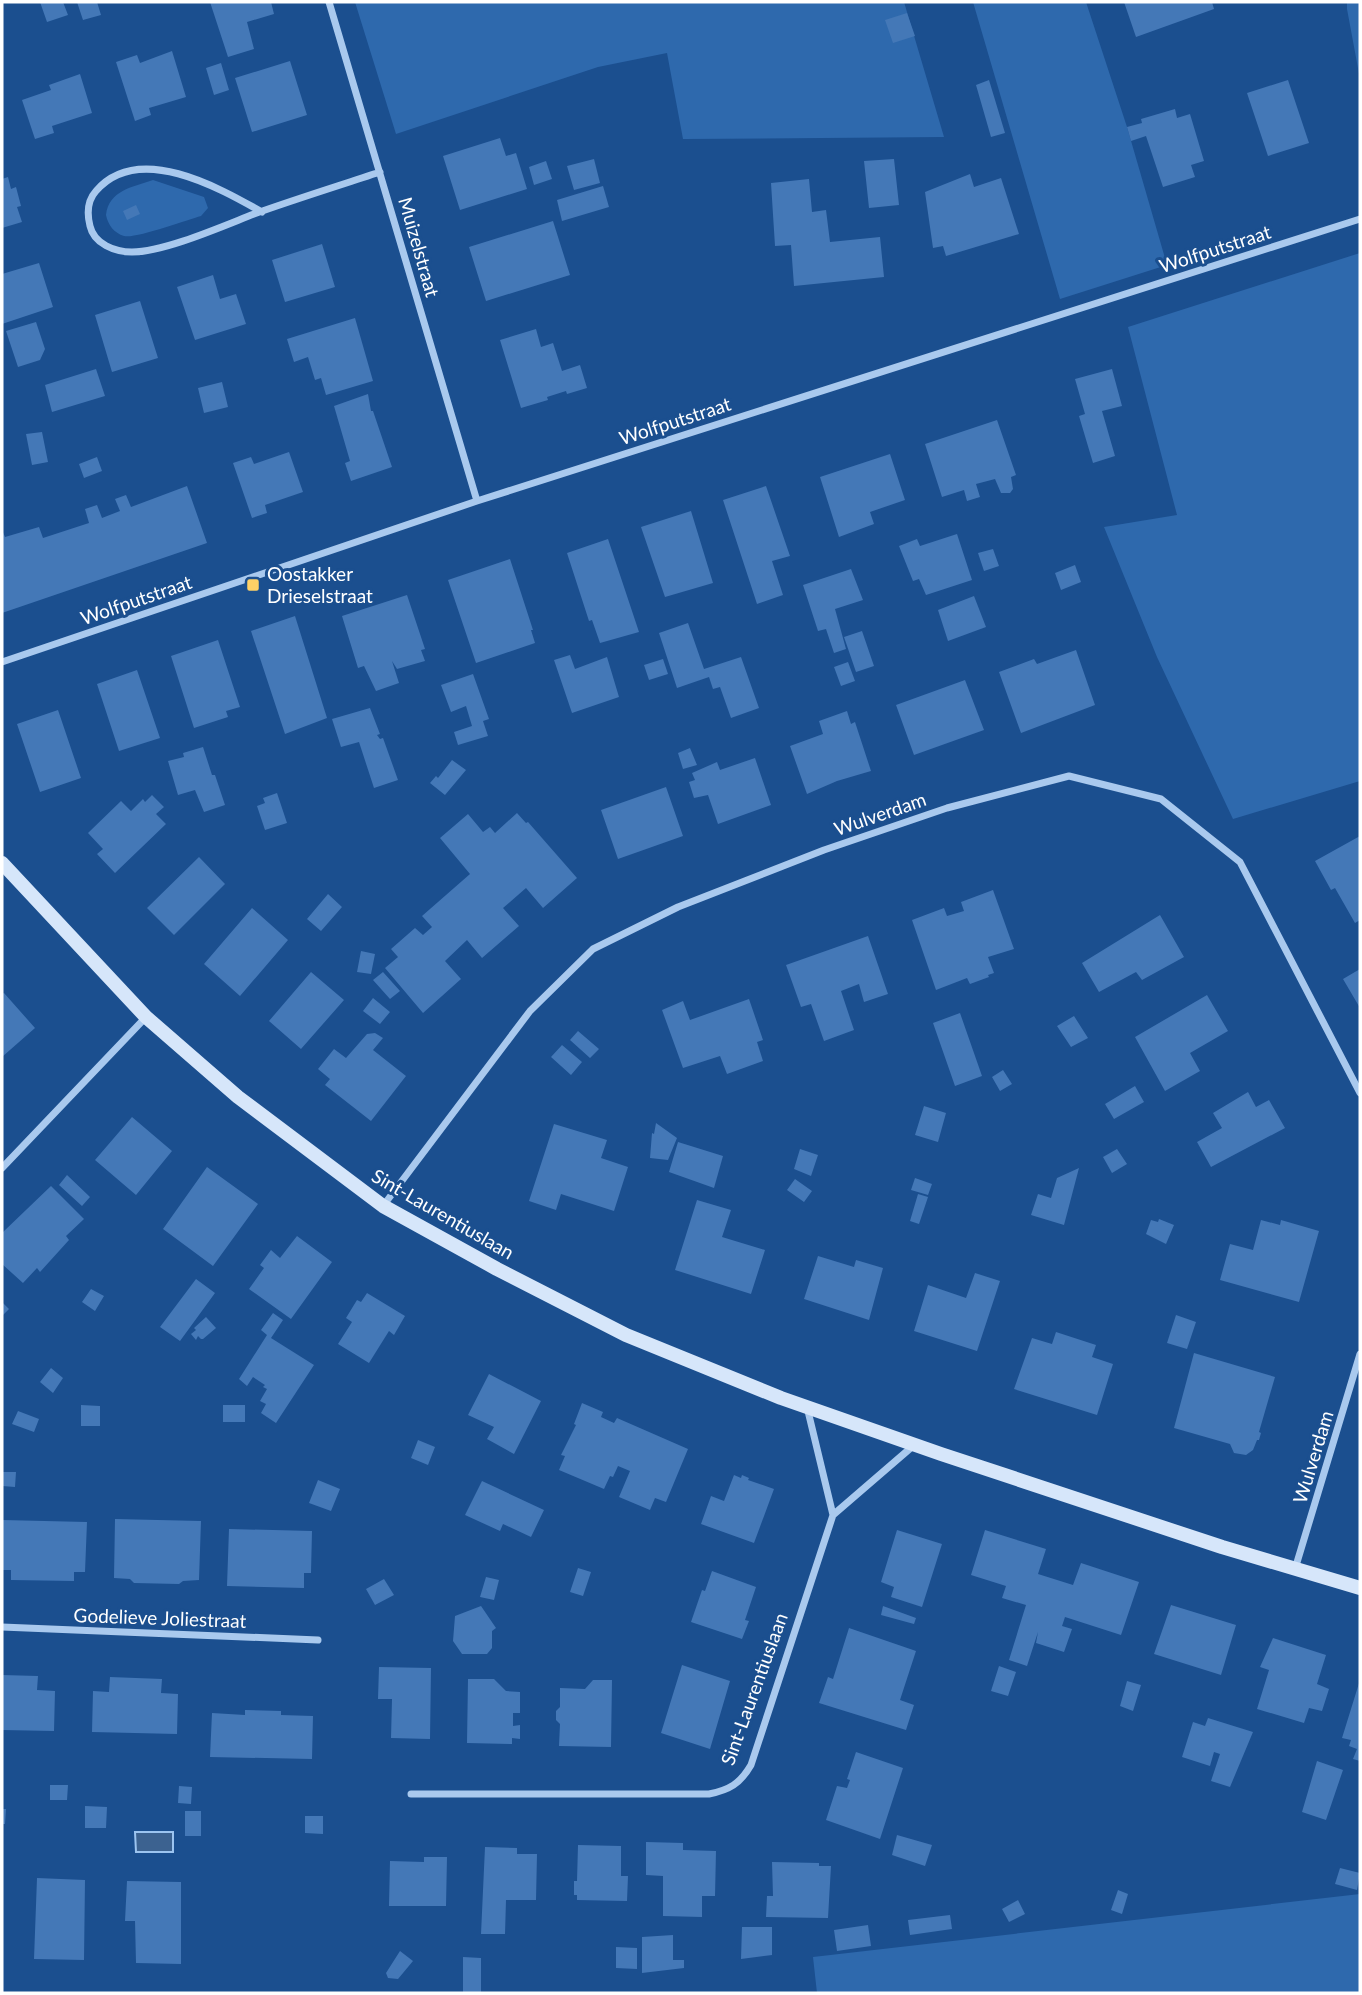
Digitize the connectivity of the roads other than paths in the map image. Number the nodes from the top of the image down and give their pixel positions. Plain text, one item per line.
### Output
1 (329, 2) edge
2 (380, 172) junction
3 (262, 212) junction
4 (1360, 219) edge
5 (477, 501) junction
6 (2, 662) edge
7 (2, 863) edge
8 (146, 1017) junction
9 (1360, 1093) edge
10 (2, 1168) edge
11 (383, 1206) junction
12 (1360, 1354) edge
13 (807, 1407) junction
14 (914, 1445) junction
15 (833, 1515) junction
16 (1295, 1569) junction
17 (1360, 1588) edge
18 (2, 1627) edge
19 (318, 1640) dead end
20 (411, 1794) dead end

1 - 2 street, Muizelstraat
2 - 3 street
2 - 5 street, Muizelstraat
3 - 3 street
4 - 5 street, Wolfputstraat
5 - 6 street, Wolfputstraat
7 - 8 street, Sint-Laurentiuslaan
8 - 10 street
8 - 11 street, Sint-Laurentiuslaan
9 - 11 street, Wulverdam
11 - 13 street, Sint-Laurentiuslaan
12 - 16 street, Wulverdam
13 - 14 street, Sint-Laurentiuslaan
13 - 15 street
14 - 15 street
14 - 16 street, Sint-Laurentiuslaan
15 - 20 street, Sint-Laurentiuslaan
16 - 17 street, Sint-Laurentiuslaan
18 - 19 street, Godelieve Joliestraat

